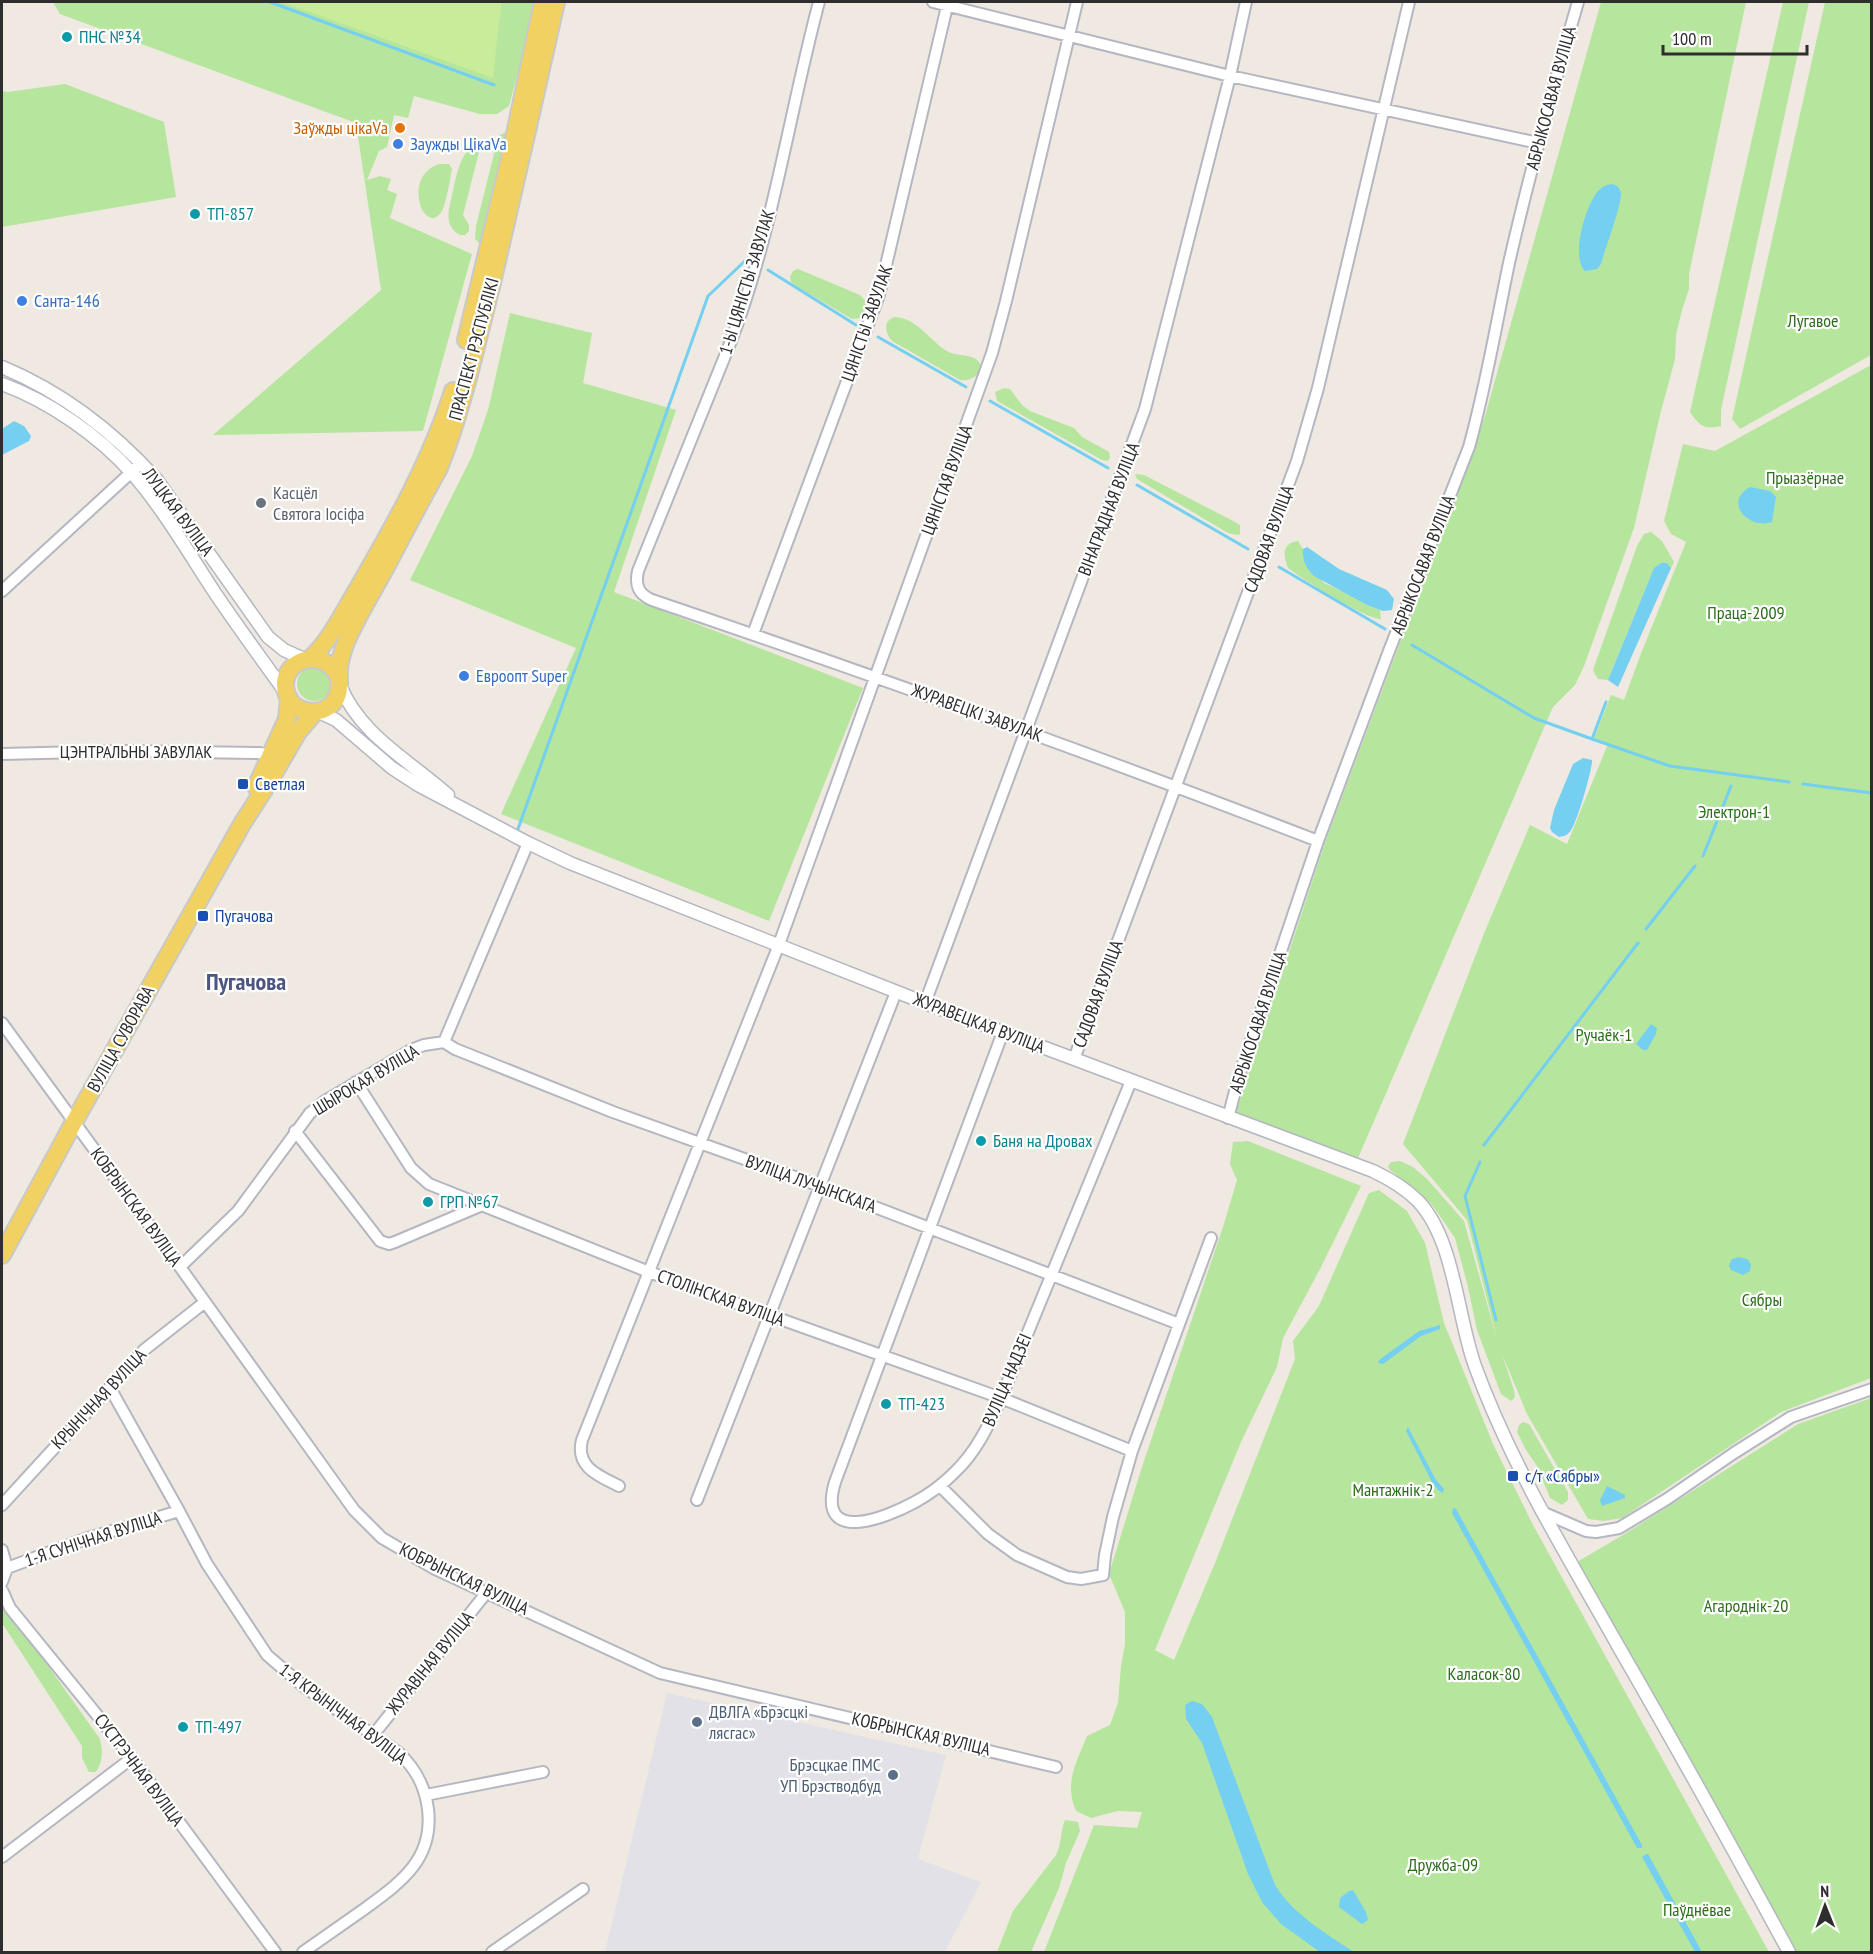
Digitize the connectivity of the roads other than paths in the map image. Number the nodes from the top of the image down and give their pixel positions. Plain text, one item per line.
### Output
1 (543, 2) edge
2 (556, 2) edge
3 (819, 2) edge
4 (933, 2) edge
5 (1077, 2) edge
6 (1246, 2) edge
7 (1409, 2) edge
8 (1578, 2) edge
9 (947, 3) edge
10 (1068, 37) junction
11 (1230, 76) junction
12 (1382, 110) junction
13 (1538, 143) junction
14 (2, 367) edge
15 (2, 384) edge
16 (142, 463) junction
17 (131, 473) junction
18 (637, 587) joint
19 (2, 591) edge
20 (753, 634) junction
21 (308, 659) junction
22 (876, 677) junction
23 (339, 681) junction
24 (288, 696) junction
25 (316, 712) junction
26 (1026, 731) junction
27 (2, 754) edge
28 (270, 755) junction
29 (1176, 786) junction
30 (462, 808) junction
31 (242, 825) junction
32 (1318, 841) junction
33 (528, 843) junction
34 (778, 946) junction
35 (896, 992) junction
36 (925, 1003) junction
37 (2, 1023) edge
38 (1003, 1032) junction
39 (444, 1042) junction
40 (1074, 1059) junction
41 (356, 1082) junction
42 (1131, 1082) junction
43 (1228, 1118) junction
44 (74, 1122) junction
45 (295, 1131) junction
46 (701, 1144) junction
47 (820, 1186) junction
48 (480, 1206) junction
49 (931, 1228) junction
50 (1211, 1239) dead end
51 (2, 1255) edge
52 (180, 1267) junction
53 (649, 1272) junction
54 (1052, 1274) junction
55 (205, 1302) junction
56 (769, 1315) junction
57 (1179, 1324) junction
58 (880, 1356) junction
59 (110, 1388) junction
60 (1872, 1389) edge
61 (1001, 1398) junction
62 (1132, 1451) junction
63 (619, 1486) dead end
64 (940, 1486) junction
65 (697, 1500) dead end
66 (2, 1504) edge
67 (180, 1511) junction
68 (1542, 1512) junction
69 (2, 1550) edge
70 (7, 1568) junction
71 (2, 1582) edge
72 (2, 1590) edge
73 (487, 1592) junction
74 (374, 1734) junction
75 (132, 1758) junction
76 (1056, 1767) dead end
77 (543, 1772) dead end
78 (426, 1795) junction
79 (2, 1857) edge
80 (583, 1889) dead end
81 (275, 1953) edge
82 (303, 1953) edge
83 (492, 1953) edge
84 (1789, 1953) edge

1 - 21 main road, ПРАСПЕКТ РЭСПУБЛІКІ
2 - 23 main road, ПРАСПЕКТ РЭСПУБЛІКІ
3 - 18 street, 1-Ы ЦЯНІСТЫ ЗАВУЛАК
4 - 9 street
5 - 10 street, ЦЯНІСТАЯ ВУЛІЦА
6 - 11 street, ВІНАГРАДНАЯ ВУЛІЦА
7 - 12 street, САДОВАЯ ВУЛІЦА
8 - 13 street, АБРЫКОСАВАЯ ВУЛІЦА
9 - 10 street
9 - 20 street, ЦЯНІСТЫ ЗАВУЛАК
10 - 11 street
10 - 22 street, ЦЯНІСТАЯ ВУЛІЦА
11 - 12 street
11 - 26 street, ВІНАГРАДНАЯ ВУЛІЦА
12 - 13 street
12 - 29 street, САДОВАЯ ВУЛІЦА
13 - 32 street, АБРЫКОСАВАЯ ВУЛІЦА
14 - 16 street, ЛУЦКАЯ ВУЛІЦА
15 - 17 street, ЛУЦКАЯ ВУЛІЦА
16 - 17 street
16 - 21 street, ЛУЦКАЯ ВУЛІЦА
17 - 19 street
17 - 24 street, ЛУЦКАЯ ВУЛІЦА
18 - 20 street, ЖУРАВЕЦКІ ЗАВУЛАК
20 - 22 street, ЖУРАВЕЦКІ ЗАВУЛАК
21 - 23 main road
21 - 24 main road, ПРАСПЕКТ РЭСПУБЛІКІ
22 - 26 street, ЖУРАВЕЦКІ ЗАВУЛАК
22 - 34 street, ЦЯНІСТАЯ ВУЛІЦА
23 - 25 main road, ПРАСПЕКТ РЭСПУБЛІКІ
23 - 30 street, ЖУРАВЕЦКАЯ ВУЛІЦА
24 - 25 main road
24 - 28 main road, ВУЛІЦА СУВОРАВА
25 - 30 street, ЖУРАВЕЦКАЯ ВУЛІЦА
25 - 31 main road, ВУЛІЦА СУВОРАВА
26 - 29 street, ЖУРАВЕЦКІ ЗАВУЛАК
26 - 36 street, ВІНАГРАДНАЯ ВУЛІЦА
27 - 28 street, ЦЭНТРАЛЬНЫ ЗАВУЛАК
28 - 31 main road, ВУЛІЦА СУВОРАВА
29 - 32 street, ЖУРАВЕЦКІ ЗАВУЛАК
29 - 40 street, САДОВАЯ ВУЛІЦА
30 - 33 street, ЖУРАВЕЦКАЯ ВУЛІЦА
31 - 44 main road, ВУЛІЦА СУВОРАВА
32 - 43 street, АБРЫКОСАВАЯ ВУЛІЦА
33 - 34 street, ЖУРАВЕЦКАЯ ВУЛІЦА
33 - 39 street, ШЫРОКАЯ ВУЛІЦА
34 - 35 street, ЖУРАВЕЦКАЯ ВУЛІЦА
34 - 46 street, ЦЯНІСТАЯ ВУЛІЦА
35 - 36 street, ЖУРАВЕЦКАЯ ВУЛІЦА
35 - 47 street
36 - 38 street, ЖУРАВЕЦКАЯ ВУЛІЦА
37 - 44 street, КОБРЫНСКАЯ ВУЛІЦА
38 - 40 street, ЖУРАВЕЦКАЯ ВУЛІЦА
38 - 49 street, ВУЛІЦА НАДЗЕІ
39 - 41 street, ШЫРОКАЯ ВУЛІЦА
39 - 46 street, ВУЛІЦА ЛУЧЫНСКАГА
40 - 42 street, ЖУРАВЕЦКАЯ ВУЛІЦА
41 - 45 street, ШЫРОКАЯ ВУЛІЦА
41 - 48 street, СТОЛІНСКАЯ ВУЛІЦА
42 - 43 street, ЖУРАВЕЦКАЯ ВУЛІЦА
42 - 54 street, ВУЛІЦА НАДЗЕІ
43 - 68 street, ЖУРАВЕЦКАЯ ВУЛІЦА
44 - 51 main road, ВУЛІЦА СУВОРАВА
44 - 52 street, КОБРЫНСКАЯ ВУЛІЦА
45 - 48 street
45 - 52 street, ШЫРОКАЯ ВУЛІЦА
46 - 47 street, ВУЛІЦА ЛУЧЫНСКАГА
46 - 53 street, ЦЯНІСТАЯ ВУЛІЦА
47 - 49 street, ВУЛІЦА ЛУЧЫНСКАГА
47 - 56 street
48 - 53 street, СТОЛІНСКАЯ ВУЛІЦА
49 - 54 street, ВУЛІЦА ЛУЧЫНСКАГА
49 - 58 street, ВУЛІЦА НАДЗЕІ
50 - 57 street
52 - 55 street, КОБРЫНСКАЯ ВУЛІЦА
53 - 56 street, СТОЛІНСКАЯ ВУЛІЦА
53 - 63 street, ЦЯНІСТАЯ ВУЛІЦА
54 - 57 street, ВУЛІЦА ЛУЧЫНСКАГА
54 - 61 street, ВУЛІЦА НАДЗЕІ
55 - 59 street, КРЫНІЧНАЯ ВУЛІЦА
55 - 73 street, КОБРЫНСКАЯ ВУЛІЦА
56 - 58 street, СТОЛІНСКАЯ ВУЛІЦА
56 - 65 street
57 - 62 street
58 - 61 street, СТОЛІНСКАЯ ВУЛІЦА
58 - 64 street, ВУЛІЦА НАДЗЕІ
59 - 66 street, КРЫНІЧНАЯ ВУЛІЦА
59 - 67 street, 1-Я КРЫНІЧНАЯ ВУЛІЦА
60 - 68 street
61 - 62 street, СТОЛІНСКАЯ ВУЛІЦА
61 - 64 street, ВУЛІЦА НАДЗЕІ
62 - 64 street
67 - 70 street, 1-Я СУНІЧНАЯ ВУЛІЦА
67 - 74 street, 1-Я КРЫНІЧНАЯ ВУЛІЦА
68 - 84 street, ЖУРАВЕЦКАЯ ВУЛІЦА
69 - 70 street
70 - 71 street
72 - 75 street, СУСТРЭЧНАЯ ВУЛІЦА
73 - 74 street, ЖУРАВІНАЯ ВУЛІЦА
73 - 76 street, КОБРЫНСКАЯ ВУЛІЦА
74 - 78 street, 1-Я КРЫНІЧНАЯ ВУЛІЦА
75 - 79 street
75 - 81 street, СУСТРЭЧНАЯ ВУЛІЦА
77 - 78 street
78 - 82 street, 1-Я КРЫНІЧНАЯ ВУЛІЦА
80 - 83 street

